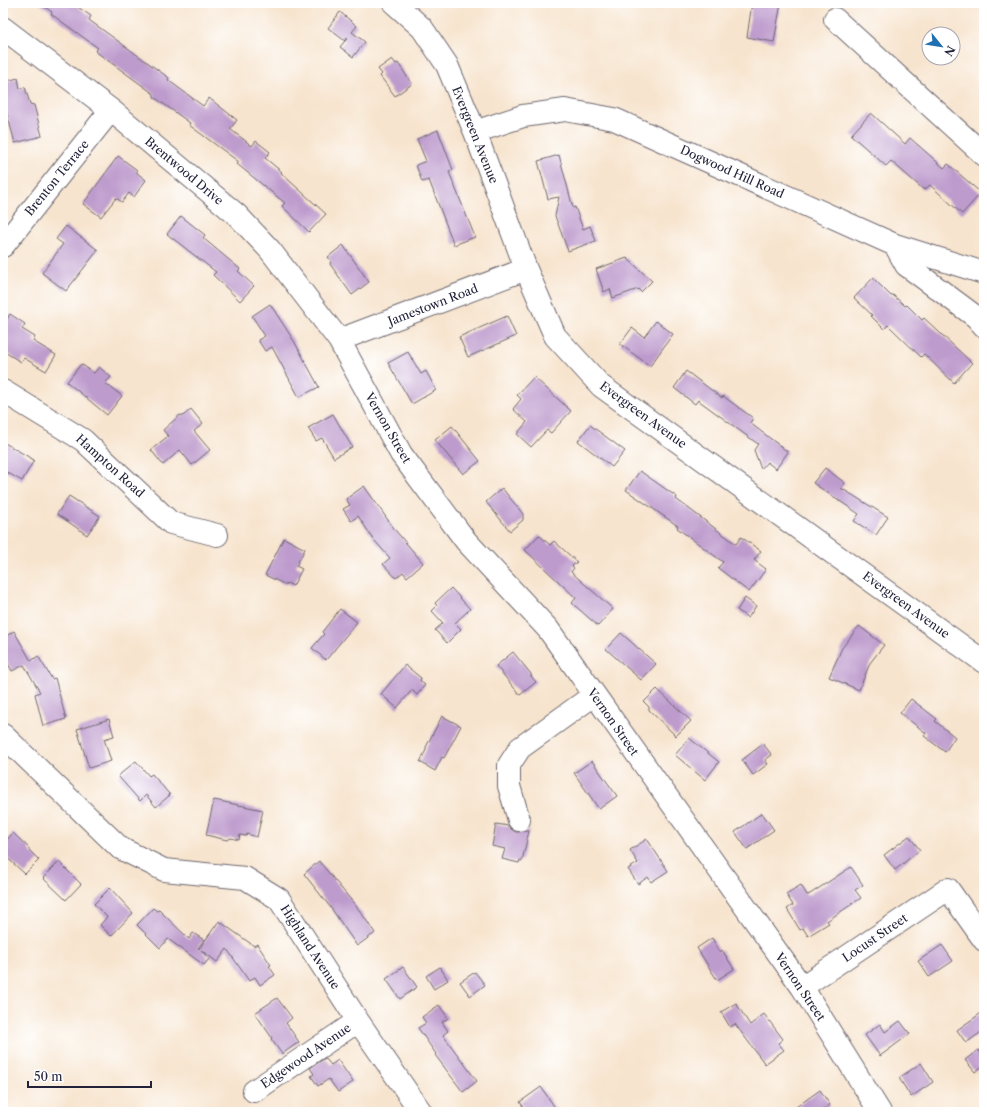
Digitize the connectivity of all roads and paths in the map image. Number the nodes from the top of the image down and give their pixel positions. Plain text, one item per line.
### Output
1 (394, 3) edge
2 (835, 19) dead end
3 (3, 28) edge
4 (111, 110) junction
5 (475, 132) junction
6 (984, 155) edge
7 (895, 245) junction
8 (3, 246) edge
9 (526, 270) junction
10 (984, 273) edge
11 (984, 326) edge
12 (339, 340) junction
13 (3, 391) edge
14 (217, 535) dead end
15 (984, 662) edge
16 (594, 695) junction
17 (3, 735) edge
18 (519, 820) dead end
19 (984, 940) edge
20 (802, 987) junction
21 (358, 1021) junction
22 (254, 1091) dead end
23 (421, 1112) edge
24 (880, 1112) edge

1 - 5 street, Evergreen Avenue
2 - 6 street
3 - 4 street, Brentwood Drive
4 - 8 street, Brenton Terrace
4 - 12 street, Brentwood Drive
5 - 7 street, Dogwood Hill Road
5 - 9 street, Evergreen Avenue
7 - 10 street, Dogwood Hill Road
7 - 11 street
9 - 12 street, Jamestown Road
9 - 15 street, Evergreen Avenue
12 - 16 street, Vernon Street
13 - 14 street, Hampton Road
16 - 18 street
16 - 20 street, Vernon Street
17 - 21 street, Highland Avenue
19 - 20 street, Locust Street
20 - 24 street, Vernon Street
21 - 22 street, Edgewood Avenue
21 - 23 street, Highland Avenue

